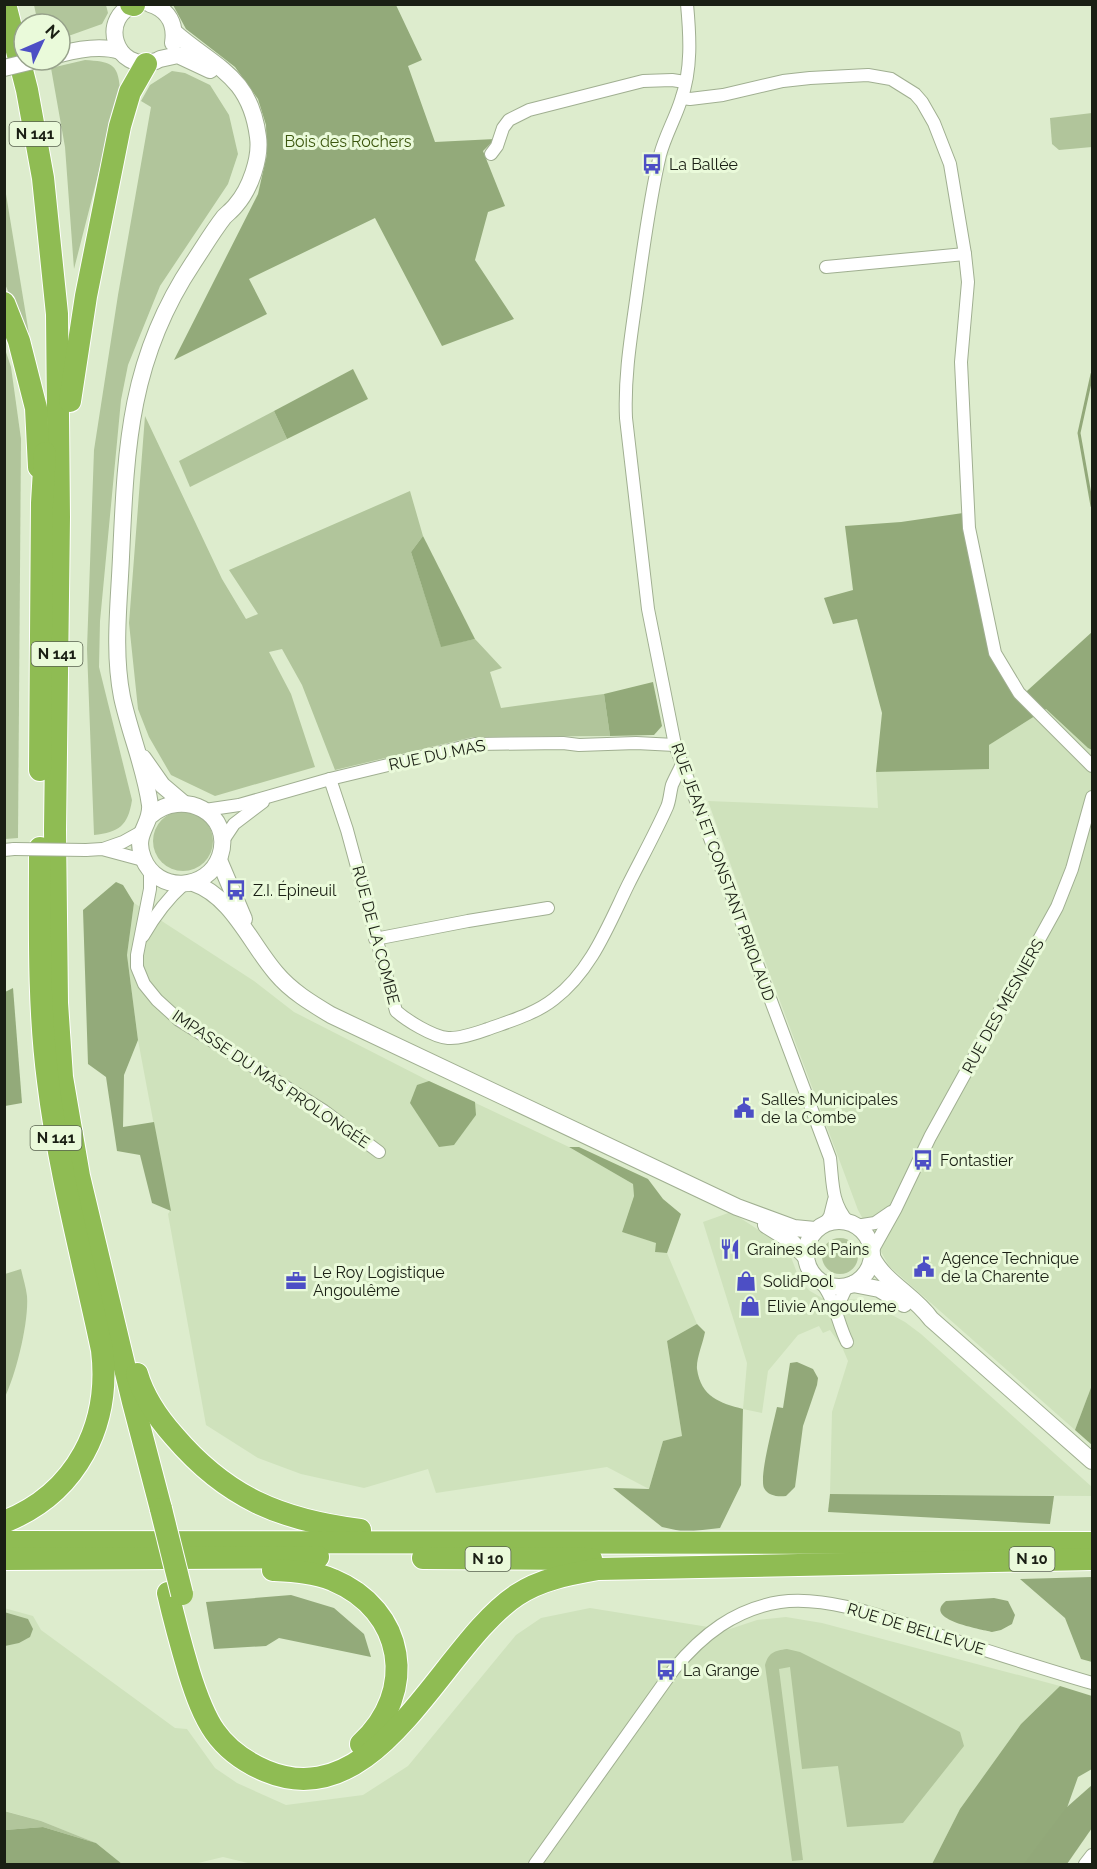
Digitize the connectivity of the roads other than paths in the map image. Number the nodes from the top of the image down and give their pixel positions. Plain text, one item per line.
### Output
1 (5, 4) edge
2 (687, 4) edge
3 (138, 5) edge
4 (115, 29) junction
5 (174, 32) junction
6 (72, 50) edge
7 (120, 51) junction
8 (72, 52) edge
9 (4, 55) edge
10 (153, 62) junction
11 (685, 82) junction
12 (682, 98) junction
13 (491, 154) dead end
14 (225, 217) junction
15 (965, 254) junction
16 (826, 267) dead end
17 (4, 303) edge
18 (59, 464) junction
19 (42, 503) junction
20 (675, 745) junction
21 (138, 753) junction
22 (682, 764) junction
23 (1092, 766) edge
24 (330, 779) junction
25 (274, 794) junction
26 (1092, 797) edge
27 (182, 802) junction
28 (205, 810) junction
29 (150, 816) junction
30 (141, 832) junction
31 (222, 842) junction
32 (9, 849) edge
33 (102, 849) junction
34 (219, 860) junction
35 (147, 865) junction
36 (188, 884) junction
37 (548, 908) dead end
38 (375, 939) junction
39 (140, 942) junction
40 (253, 942) junction
41 (379, 1152) dead end
42 (79, 1176) junction
43 (834, 1200) junction
44 (737, 1207) junction
45 (896, 1208) junction
46 (852, 1224) junction
47 (820, 1227) junction
48 (77, 1234) junction
49 (872, 1254) junction
50 (806, 1257) junction
51 (820, 1281) junction
52 (850, 1285) junction
53 (835, 1314) junction
54 (931, 1319) junction
55 (847, 1342) dead end
56 (1092, 1461) edge
57 (155, 1512) junction
58 (4, 1522) edge
59 (4, 1542) edge
60 (596, 1543) junction
61 (1092, 1543) edge
62 (4, 1559) edge
63 (34, 1559) junction
64 (1092, 1559) edge
65 (970, 1560) junction
66 (175, 1593) junction
67 (1092, 1683) edge
68 (1092, 1856) edge
69 (535, 1864) edge
70 (1085, 1864) edge

1 - 18 highway, N 141
2 - 11 street, RUE JEAN ET CONSTANT PRIOLAUD
3 - 4 street
3 - 5 street
4 - 6 street
4 - 7 street
5 - 10 street
5 - 14 street
7 - 8 street
7 - 10 street
9 - 19 highway, N 141
10 - 14 street
10 - 18 highway
11 - 12 street, RUE JEAN ET CONSTANT PRIOLAUD
11 - 13 street
12 - 15 street
12 - 20 street, RUE JEAN ET CONSTANT PRIOLAUD
14 - 21 street
15 - 16 street
15 - 23 street
17 - 19 highway
18 - 42 highway, N 141
19 - 48 highway, N 141
20 - 22 street, RUE JEAN ET CONSTANT PRIOLAUD
20 - 24 street, RUE DU MAS
21 - 27 street
21 - 29 street
22 - 38 street, RUE DE LA COMBE
22 - 43 street, RUE JEAN ET CONSTANT PRIOLAUD
24 - 25 street, RUE DU MAS
24 - 38 street, RUE DE LA COMBE
25 - 28 street, RUE DU MAS
25 - 31 street, RUE DU MAS
26 - 45 street, RUE DES MESNIERS
27 - 28 street
27 - 29 street
28 - 31 street
29 - 30 street
30 - 33 street
30 - 35 street
31 - 34 street
32 - 33 street, bridge
33 - 35 street
34 - 36 street
34 - 40 street
35 - 36 street
35 - 39 street, IMPASSE DU MAS PROLONGÉE
36 - 39 street
36 - 40 street
37 - 38 street
39 - 41 street, IMPASSE DU MAS PROLONGÉE
40 - 44 street
42 - 57 highway
42 - 60 highway
43 - 46 street, RUE JEAN ET CONSTANT PRIOLAUD
43 - 47 street, RUE JEAN ET CONSTANT PRIOLAUD
44 - 47 street
44 - 50 street
45 - 46 street
45 - 49 street, RUE DES MESNIERS
46 - 47 street
46 - 49 street
47 - 50 street
48 - 57 highway
48 - 58 highway
49 - 52 street
49 - 54 street
50 - 51 street
51 - 52 street
51 - 53 street
52 - 53 street
52 - 54 street
53 - 55 street
54 - 56 street
57 - 66 highway, bridge
59 - 60 highway, N 10
60 - 61 highway, N 10
62 - 63 highway, N 10
63 - 65 highway, N 10
63 - 66 highway
64 - 65 highway, N 10
65 - 66 highway
67 - 69 street, RUE DE BELLEVUE
68 - 70 street

